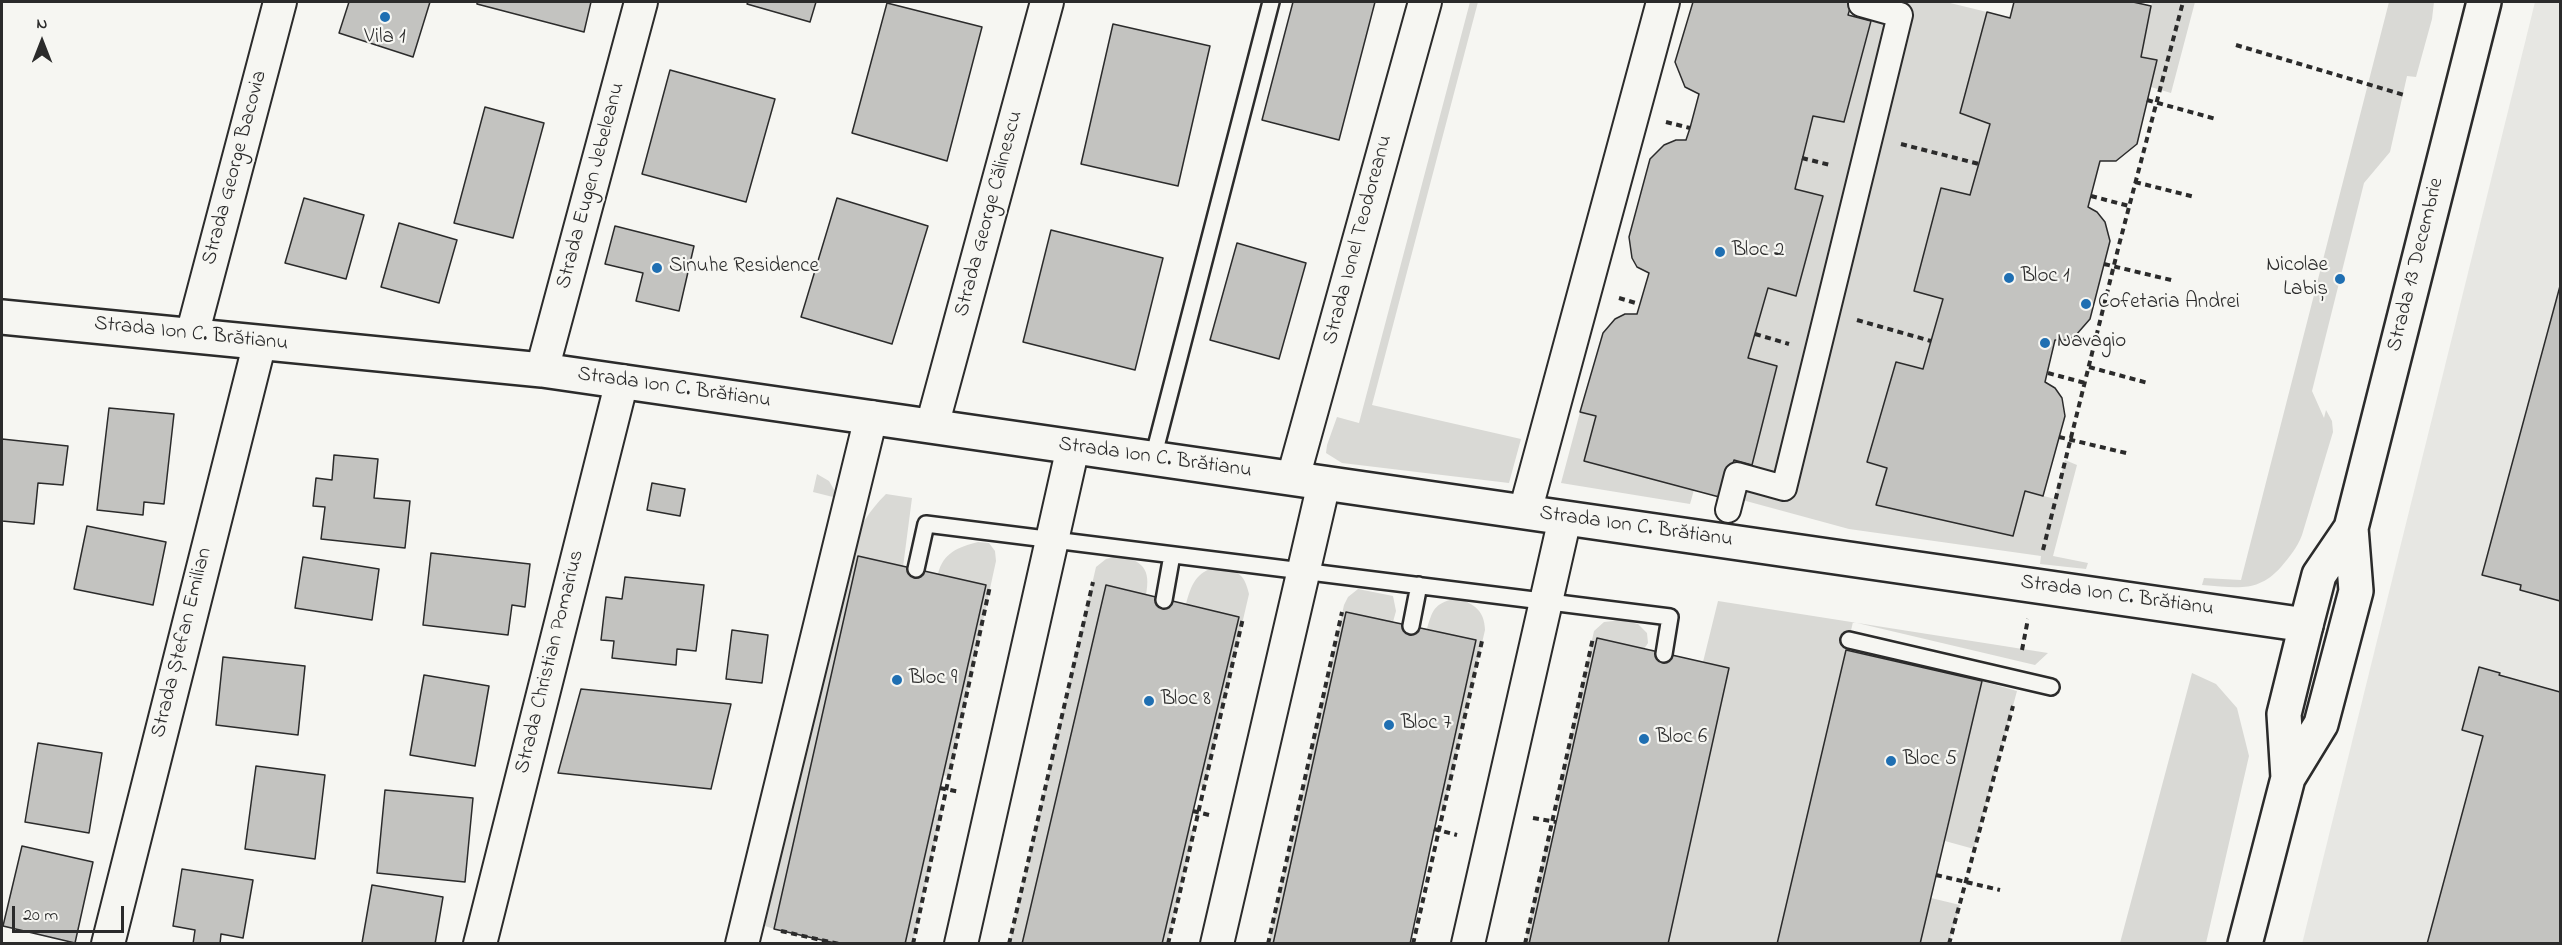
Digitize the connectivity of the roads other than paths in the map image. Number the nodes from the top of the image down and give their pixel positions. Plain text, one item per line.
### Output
1 (280, 2) edge
2 (641, 2) edge
3 (1047, 2) edge
4 (1271, 2) edge
5 (1425, 2) edge
6 (1663, 2) edge
7 (1862, 2) edge
8 (2484, 2) edge
9 (2, 317) edge
10 (192, 335) junction
11 (260, 342) junction
12 (542, 370) junction
13 (622, 381) junction
14 (871, 417) junction
15 (933, 426) junction
16 (1073, 447) junction
17 (1153, 458) junction
18 (1308, 481) junction
19 (1728, 510) dead end
20 (1525, 512) junction
21 (1565, 518) junction
22 (2351, 528) junction
23 (1053, 541) junction
24 (1172, 555) junction
25 (916, 569) dead end
26 (1303, 570) junction
27 (1419, 585) junction
28 (1164, 600) dead end
29 (1547, 600) junction
30 (2306, 625) junction
31 (1411, 626) dead end
32 (1849, 640) dead end
33 (1664, 654) dead end
34 (2051, 687) dead end
35 (2288, 778) junction
36 (745, 933) edge
37 (108, 944) edge
38 (480, 944) edge
39 (961, 944) edge
40 (1216, 944) edge
41 (1468, 944) edge
42 (2245, 944) edge

1 - 10 street, Strada George Bacovia
2 - 12 street, Strada Eugen Jebeleanu
3 - 15 street, Strada George Călinescu
4 - 17 lane
5 - 18 street, Strada Ionel Teodoreanu
6 - 20 street
7 - 19 street
8 - 22 street, Strada 13 Decembrie
9 - 10 street, Strada Ion C. Brătianu
10 - 11 street, Strada Ion C. Brătianu
11 - 12 street, Strada Ion C. Brătianu
11 - 37 street, Strada Ștefan Emilian
12 - 13 street, Strada Ion C. Brătianu
13 - 14 street, Strada Ion C. Brătianu
13 - 38 street, Strada Christian Pomarius
14 - 15 street, Strada Ion C. Brătianu
14 - 36 street
15 - 16 street, Strada Ion C. Brătianu
16 - 17 street, Strada Ion C. Brătianu
16 - 23 street
17 - 18 street, Strada Ion C. Brătianu
18 - 20 street, Strada Ion C. Brătianu
18 - 26 street, Strada Ionel Teodoreanu
20 - 21 street, Strada Ion C. Brătianu
21 - 29 street
21 - 30 street, Strada Ion C. Brătianu
22 - 30 street, Strada 13 Decembrie
22 - 35 street, Strada 13 Decembrie
23 - 24 lane
23 - 25 lane
23 - 39 street
24 - 26 lane
24 - 28 lane
26 - 27 lane
26 - 40 street, Strada Ionel Teodoreanu
27 - 29 lane
27 - 31 lane
29 - 33 lane
29 - 41 street
30 - 35 street, Strada 13 Decembrie
32 - 34 lane
35 - 42 street, Strada 13 Decembrie

